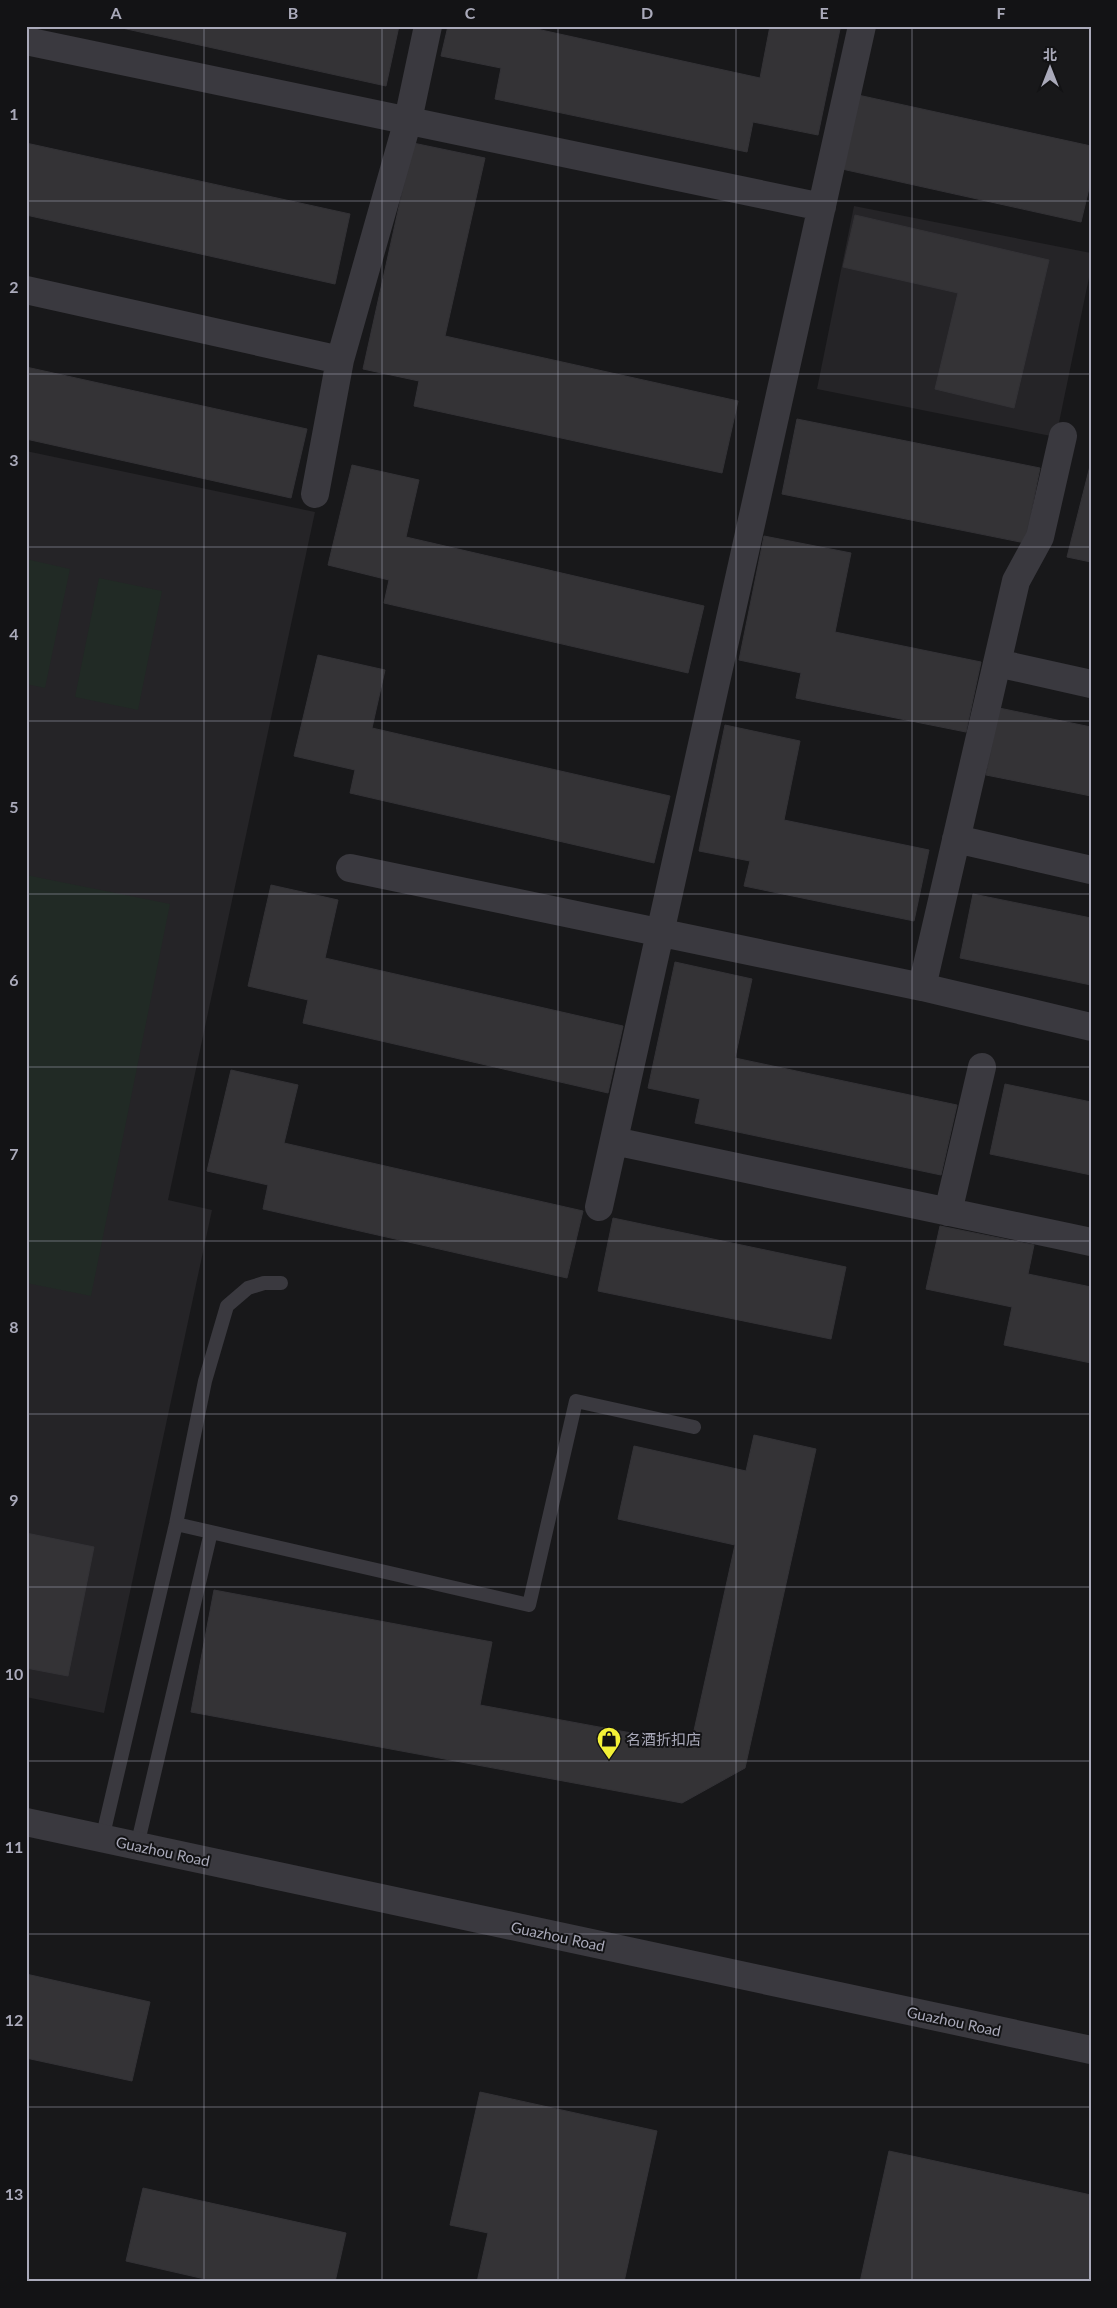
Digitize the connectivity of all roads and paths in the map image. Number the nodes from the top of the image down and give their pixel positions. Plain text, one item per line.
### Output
1 (428, 26) edge
2 (862, 26) edge
3 (26, 41) edge
4 (408, 120) junction
5 (822, 207) junction
6 (26, 290) edge
7 (340, 360) junction
8 (1063, 436) dead end
9 (316, 494) dead end
10 (997, 663) junction
11 (1091, 684) edge
12 (956, 839) junction
13 (350, 868) dead end
14 (1091, 870) edge
15 (660, 932) junction
16 (922, 987) junction
17 (1091, 1027) edge
18 (982, 1068) dead end
19 (614, 1141) junction
20 (599, 1207) dead end
21 (948, 1212) junction
22 (1091, 1242) edge
23 (281, 1283) dead end
24 (694, 1428) dead end
25 (176, 1524) junction
26 (211, 1532) junction
27 (26, 1822) edge
28 (102, 1839) junction
29 (137, 1846) junction
30 (1091, 2050) edge

1 - 4 street
2 - 5 street
3 - 4 street
4 - 5 street
4 - 7 street
5 - 15 street
6 - 7 street
7 - 9 street
8 - 10 street
10 - 11 street
10 - 12 street
12 - 14 street
12 - 16 street
13 - 15 street
15 - 16 street
15 - 19 street
16 - 17 street
18 - 21 street
19 - 20 street
19 - 21 street
21 - 22 street
23 - 25 lane
24 - 26 lane
25 - 26 lane
25 - 28 lane
26 - 29 lane
27 - 28 street, Guazhou Road
28 - 29 street, Guazhou Road
29 - 30 street, Guazhou Road

